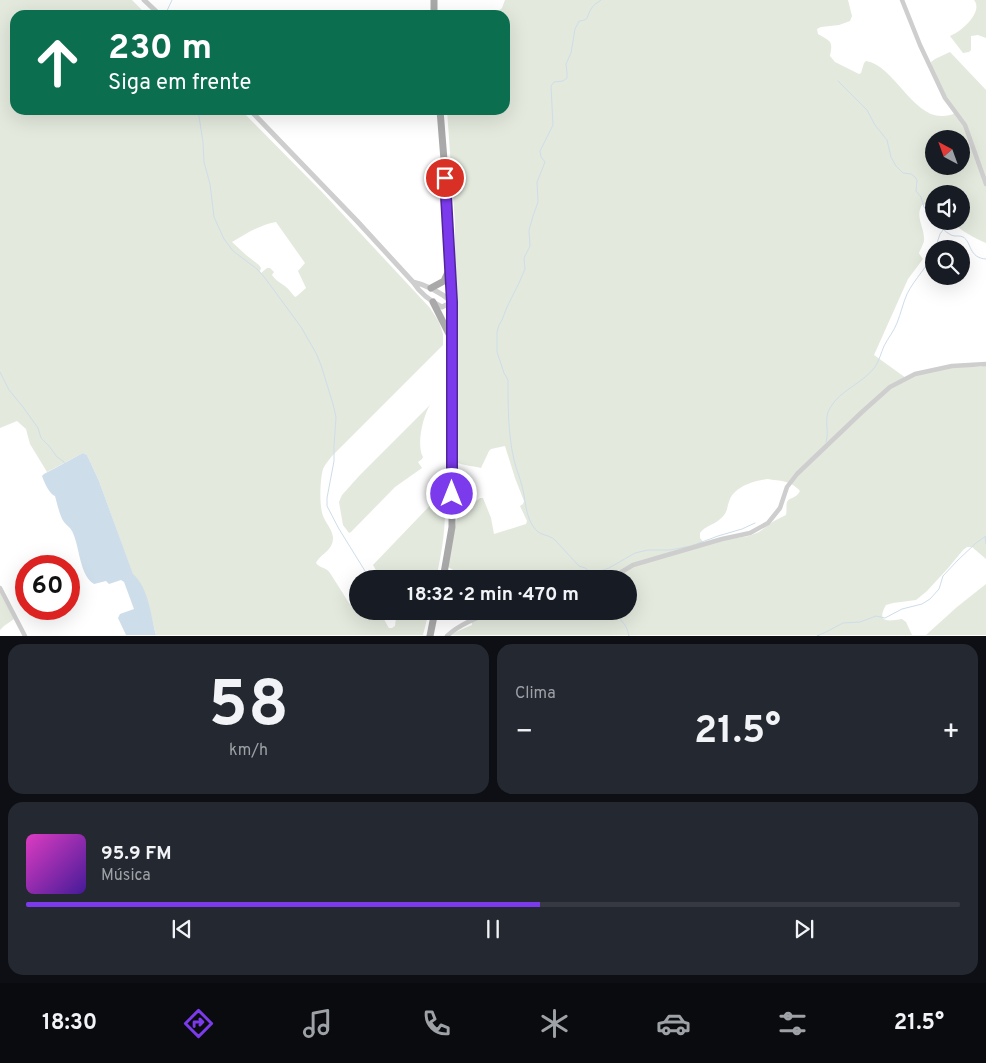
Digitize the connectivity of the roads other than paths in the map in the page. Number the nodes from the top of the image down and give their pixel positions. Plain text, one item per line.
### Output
1 (144, 0) edge
2 (902, 0) edge
3 (155, 10) edge
4 (255, 115) edge
5 (440, 115) edge
6 (986, 184) edge
7 (450, 267) junction
8 (412, 282) junction
9 (431, 288) junction
10 (433, 302) junction
11 (452, 302) junction
12 (452, 338) junction
13 (986, 364) edge
14 (445, 570) edge
15 (625, 570) edge
16 (0, 588) edge
17 (433, 620) edge
18 (473, 620) edge
19 (25, 636) edge
20 (430, 636) edge
21 (447, 636) edge

1 - 3 street
2 - 6 street
4 - 8 street
5 - 7 main road
7 - 9 main road
7 - 11 main road
8 - 9 street
8 - 10 street
9 - 11 street
10 - 11 street
10 - 12 main road
11 - 12 main road
12 - 14 main road
13 - 15 street
16 - 19 street
17 - 20 main road
18 - 21 street

